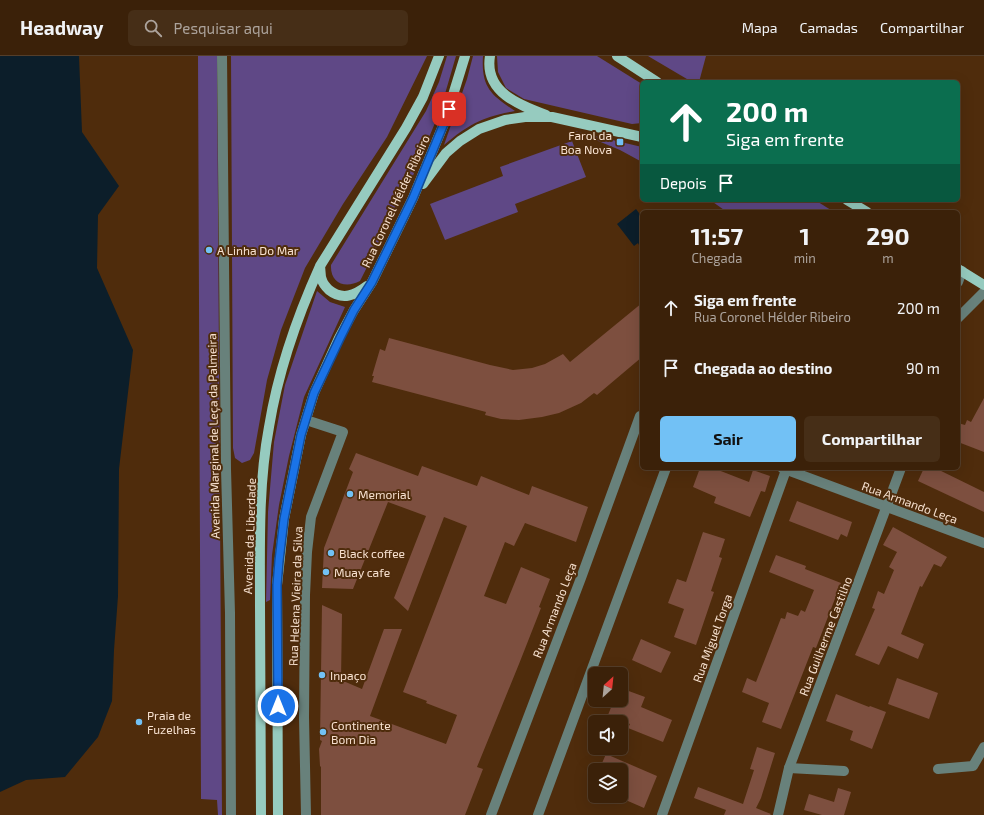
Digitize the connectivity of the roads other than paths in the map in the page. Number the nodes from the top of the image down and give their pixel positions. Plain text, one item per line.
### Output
1 (222, 56) edge
2 (439, 56) edge
3 (465, 56) edge
4 (490, 56) edge
5 (616, 56) edge
6 (654, 80) edge
7 (552, 117) junction
8 (640, 136) edge
9 (413, 198) junction
10 (850, 202) edge
11 (864, 210) edge
12 (320, 266) junction
13 (960, 270) edge
14 (372, 282) junction
15 (984, 285) edge
16 (984, 292) edge
17 (960, 316) edge
18 (640, 416) edge
19 (306, 420) junction
20 (665, 470) edge
21 (784, 470) edge
22 (787, 470) edge
23 (900, 470) edge
24 (888, 507) junction
25 (984, 543) edge
26 (984, 747) edge
27 (789, 768) junction
28 (938, 769) dead end
29 (844, 771) dead end
30 (231, 815) edge
31 (261, 815) edge
32 (278, 815) edge
33 (306, 815) edge
34 (491, 815) edge
35 (538, 815) edge
36 (662, 815) edge
37 (778, 815) edge

1 - 30 street, Avenida Marginal de Leça da Palmeira
2 - 12 main road, Rua Coronel Hélder Ribeiro
3 - 9 main road, Rua Coronel Hélder Ribeiro
4 - 7 main road
5 - 6 main road
7 - 8 main road
7 - 9 main road
9 - 14 main road, Rua Coronel Hélder Ribeiro
10 - 11 main road
12 - 14 main road, Rua Coronel Hélder Ribeiro
12 - 31 main road, Avenida da Liberdade
13 - 15 main road
14 - 19 main road
16 - 17 street
18 - 34 street, Rua Armando Leça
19 - 32 main road
19 - 33 street, Rua Helena Vieira da Silva
20 - 35 street
21 - 36 street, Rua Miguel Torga
22 - 24 street, Rua Armando Leça
23 - 24 street, Rua Guilherme Castilho
24 - 25 street, Rua Armando Leça
24 - 27 street, Rua Guilherme Castilho
26 - 28 street
27 - 29 street
27 - 37 street, Rua Guilherme Castilho

